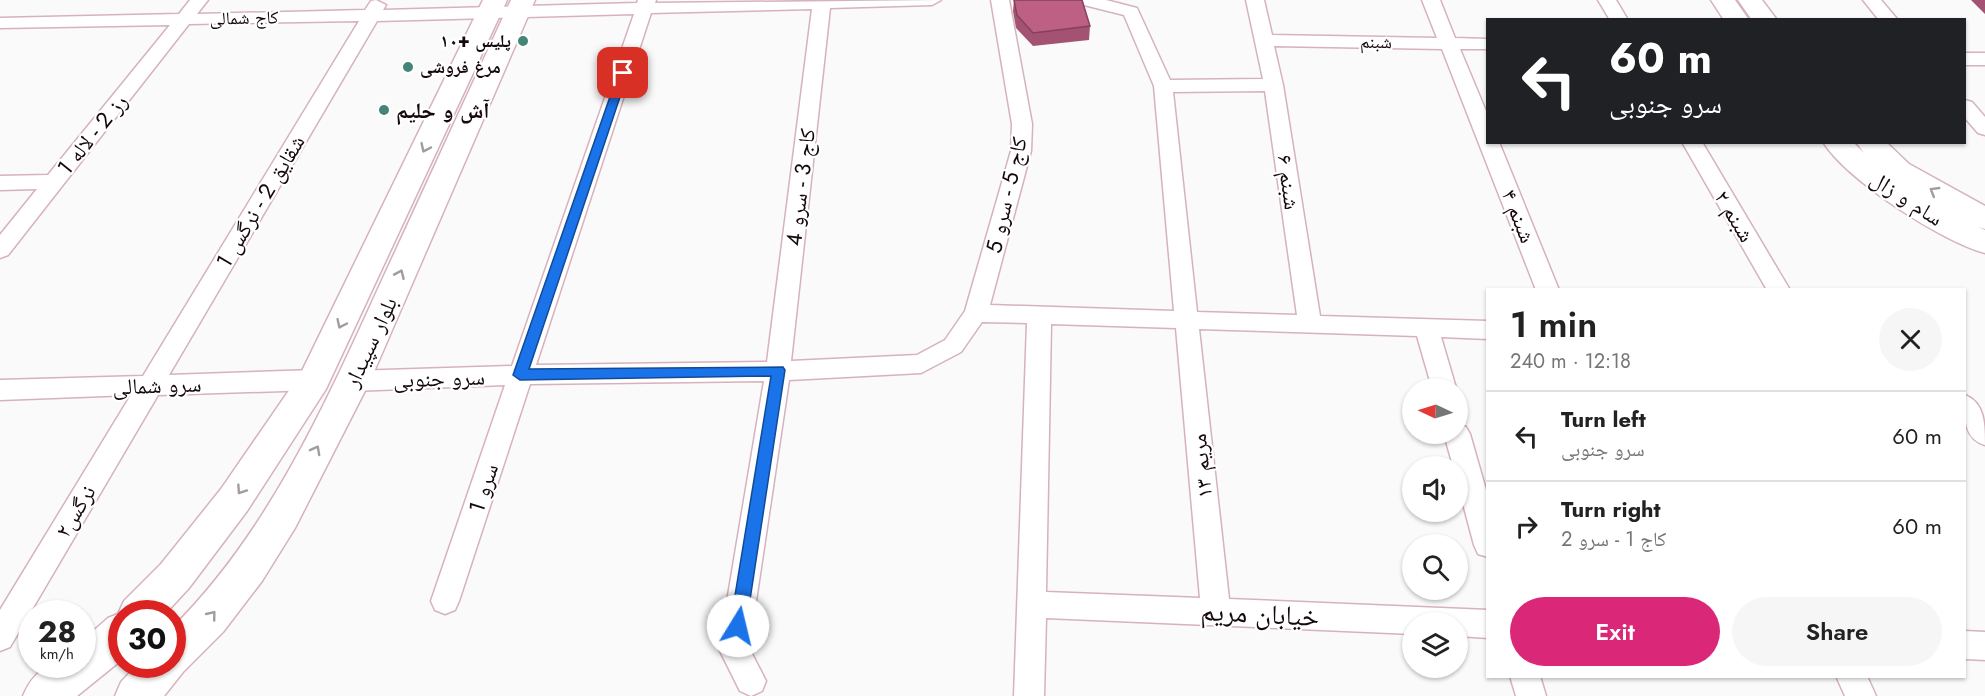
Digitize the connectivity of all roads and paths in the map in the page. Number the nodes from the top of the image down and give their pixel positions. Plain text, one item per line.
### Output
1 (199, 0) edge
2 (932, 0) edge
3 (1000, 0) edge
4 (1086, 0) edge
5 (1255, 0) edge
6 (1431, 0) edge
7 (1607, 0) edge
8 (1723, 0) edge
9 (1750, 0) edge
10 (1872, 0) edge
11 (821, 2) edge
12 (646, 4) edge
13 (506, 6) edge
14 (375, 8) edge
15 (1618, 18) edge
16 (1736, 18) edge
17 (1764, 18) edge
18 (1887, 18) edge
19 (185, 19) junction
20 (0, 23) edge
21 (1264, 40) junction
22 (1449, 43) junction
23 (1486, 44) edge
24 (1966, 59) edge
25 (1985, 59) edge
26 (1274, 85) junction
27 (1163, 86) junction
28 (1966, 107) edge
29 (1985, 129) edge
30 (1486, 136) edge
31 (1489, 144) edge
32 (1693, 144) edge
33 (1838, 144) edge
34 (1871, 144) edge
35 (55, 182) junction
36 (0, 183) edge
37 (1985, 219) edge
38 (1985, 243) edge
39 (0, 250) edge
40 (1547, 288) edge
41 (1778, 288) edge
42 (976, 313) junction
43 (1039, 317) junction
44 (1187, 321) junction
45 (1310, 325) junction
46 (1427, 328) junction
47 (1486, 330) edge
48 (921, 364) joint
49 (778, 370) junction
50 (520, 375) junction
51 (1441, 378) edge
52 (314, 380) junction
53 (353, 381) junction
54 (150, 386) junction
55 (0, 390) edge
56 (1966, 406) edge
57 (1985, 435) edge
58 (1459, 444) edge
59 (1486, 538) edge
60 (152, 600) edge
61 (445, 601) dead end
62 (1032, 604) junction
63 (1216, 612) junction
64 (1486, 624) edge
65 (0, 637) edge
66 (186, 643) edge
67 (108, 645) edge
68 (1966, 645) edge
69 (1985, 646) edge
70 (153, 678) edge
71 (1526, 678) edge
72 (1852, 678) edge
73 (751, 681) dead end
74 (44, 696) edge
75 (136, 696) edge
76 (1029, 696) edge
77 (1531, 696) edge
78 (1861, 696) edge

1 - 19 street, رز 2 - لاله 1
2 - 11 street, کاج شمالی
3 - 42 street, کاج 5 - سرو 5
4 - 27 street, مریم ۱۳
5 - 21 street, شبنم ۶
6 - 22 street, شبنم ۴
7 - 15 street
8 - 16 street
9 - 17 street
10 - 18 street
11 - 12 street, کاج شمالی
11 - 49 street, کاج 3 - سرو 4
12 - 13 street, کاج شمالی
12 - 50 street, سرو 1
13 - 14 street, کاج شمالی
13 -> 52 street, بلوار سپیدار
53 -> 13 street, بلوار سپیدار
14 - 19 street, کاج شمالی
14 - 54 street, شقایق 2 - نرگس 1
19 - 20 street, کاج شمالی
19 - 35 street, رز 2 - لاله 1
21 - 22 street, شبنم
21 - 26 street, شبنم ۶
22 - 23 street, شبنم
22 - 30 street, شبنم ۴
24 - 25 street
26 - 27 street
26 - 45 street, شبنم ۶
27 - 44 street, مریم ۱۳
28 - 29 street
31 - 40 street, شبنم ۴
32 - 41 street, شبنم ۲
33 - 38 street, سام و زال
37 -> 34 street, سام و زال
35 - 36 street
35 - 39 street, رز 2 - لاله 1
42 - 43 street
42 - 48 street, کاج 5 - سرو 5
43 - 44 street
43 - 62 street
44 - 45 street
44 - 63 street, مریم ۱۳
45 - 46 street
46 - 47 street
46 - 51 street
48 - 49 street, سرو جنوبی
49 - 50 street, سرو جنوبی
49 - 73 street, کاج 3 - سرو 4
50 - 53 street, سرو جنوبی
50 - 61 street, سرو 1
52 - 54 street, سرو شمالی
52 -> 60 street, بلوار سپیدار
66 -> 53 street, بلوار سپیدار
54 - 55 street, سرو شمالی
54 - 65 street, نرگس۲
56 - 57 street
58 - 59 street
62 - 63 street, خیابان مریم
62 - 76 street
63 - 64 street, خیابان مریم
67 - 74 street
68 - 69 street
70 - 75 street
71 - 77 street
72 - 78 street

